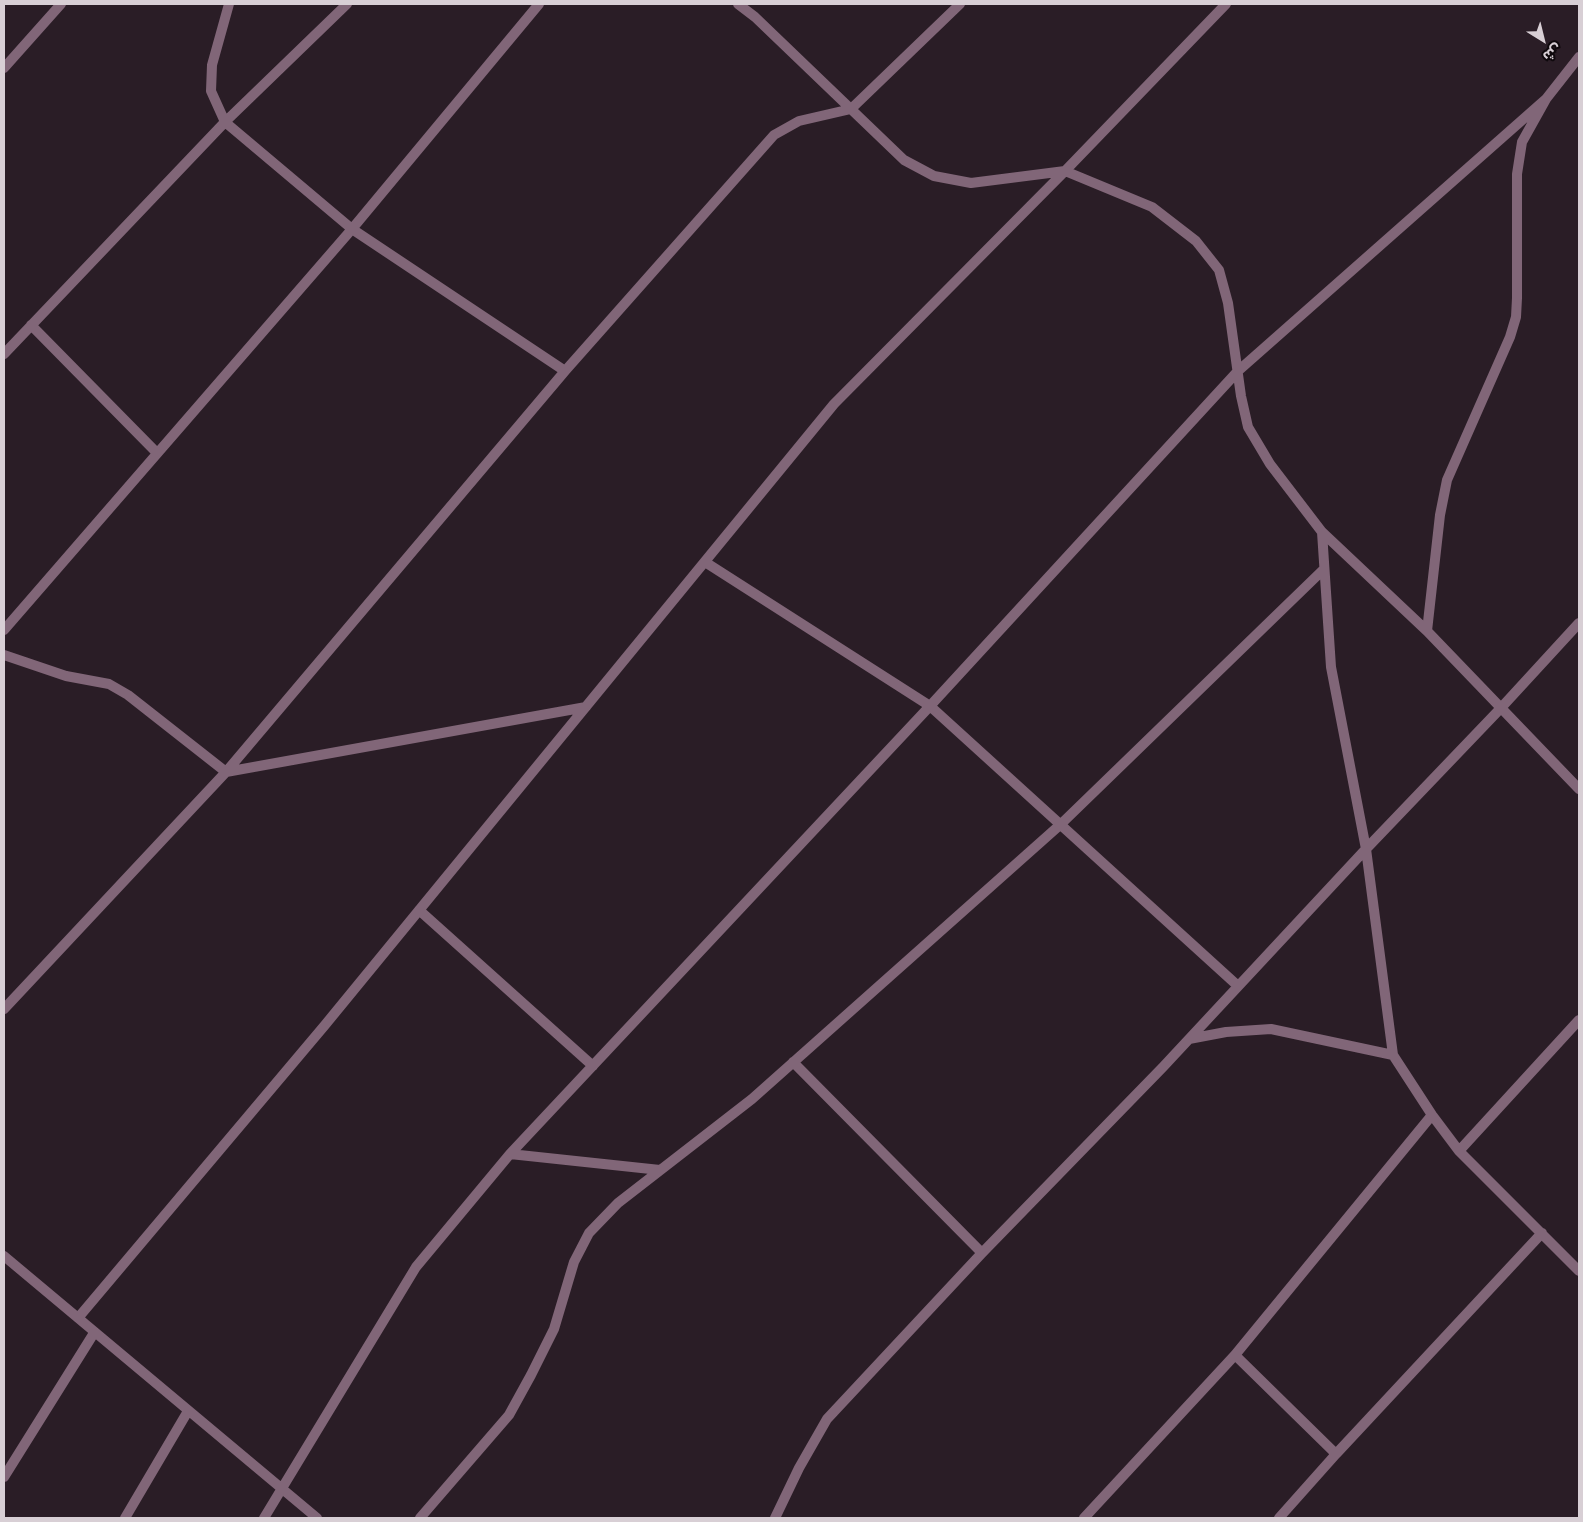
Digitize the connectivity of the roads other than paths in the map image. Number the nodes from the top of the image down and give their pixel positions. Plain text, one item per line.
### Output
1 (61, 4) edge
2 (229, 4) edge
3 (347, 4) edge
4 (539, 4) edge
5 (738, 4) edge
6 (960, 4) edge
7 (1226, 4) edge
8 (1579, 57) edge
9 (4, 68) edge
10 (1546, 99) junction
11 (851, 109) junction
12 (225, 122) junction
13 (1065, 172) junction
14 (352, 229) junction
15 (31, 325) junction
16 (4, 354) edge
17 (565, 371) junction
18 (1238, 371) junction
19 (157, 454) junction
20 (1322, 532) junction
21 (705, 562) junction
22 (1324, 569) junction
23 (1579, 623) edge
24 (4, 630) edge
25 (1426, 631) junction
26 (4, 656) edge
27 (930, 706) junction
28 (586, 707) junction
29 (1500, 709) junction
30 (226, 772) junction
31 (1579, 789) edge
32 (1061, 824) junction
33 (1366, 849) junction
34 (419, 910) junction
35 (1238, 986) junction
36 (4, 1009) edge
37 (1579, 1020) edge
38 (1189, 1039) junction
39 (1393, 1055) junction
40 (793, 1062) junction
41 (593, 1066) junction
42 (1432, 1115) junction
43 (1459, 1151) junction
44 (510, 1154) junction
45 (660, 1170) junction
46 (1542, 1233) junction
47 (982, 1253) junction
48 (4, 1256) edge
49 (1579, 1271) edge
50 (78, 1318) junction
51 (94, 1333) junction
52 (1235, 1355) junction
53 (188, 1410) junction
54 (1336, 1454) junction
55 (4, 1477) edge
56 (282, 1489) junction
57 (125, 1518) edge
58 (264, 1518) edge
59 (318, 1518) edge
60 (420, 1518) edge
61 (776, 1518) edge
62 (1084, 1518) edge
63 (1279, 1518) edge

1 - 9 street
2 - 12 street
3 - 12 street
4 - 14 street
5 - 11 street
6 - 11 street
7 - 13 street
8 - 10 street
10 - 18 street
10 - 25 street
11 - 13 street
11 - 17 street
12 - 14 street
12 - 15 street
13 - 18 street
13 - 21 street
14 - 17 street
14 - 19 street
15 - 16 street
15 - 19 street
17 - 30 street
18 - 20 street
18 - 27 street
19 - 24 street
20 - 22 street
20 - 25 street
21 - 27 street
21 - 28 street
22 - 32 street
22 - 33 street
23 - 29 street
25 - 29 street
26 - 30 street
27 - 32 street
27 - 41 street
28 - 30 street
28 - 34 street
29 - 31 street
29 - 33 street
30 - 36 street
32 - 35 street
32 - 40 street
33 - 35 street
33 - 39 street
34 - 41 street
34 - 50 street
35 - 38 street
37 - 43 street
38 - 39 street
38 - 47 street
39 - 42 street
40 - 45 street
40 - 47 street
41 - 44 street
42 - 43 street
42 - 52 street
43 - 46 street
44 - 45 street
44 - 56 street
45 - 60 street
46 - 49 street
46 - 54 street
47 - 61 street
48 - 50 street
50 - 51 street
51 - 53 street
51 - 55 street
52 - 54 street
52 - 62 street
53 - 56 street
53 - 57 street
54 - 63 street
56 - 58 street
56 - 59 street

